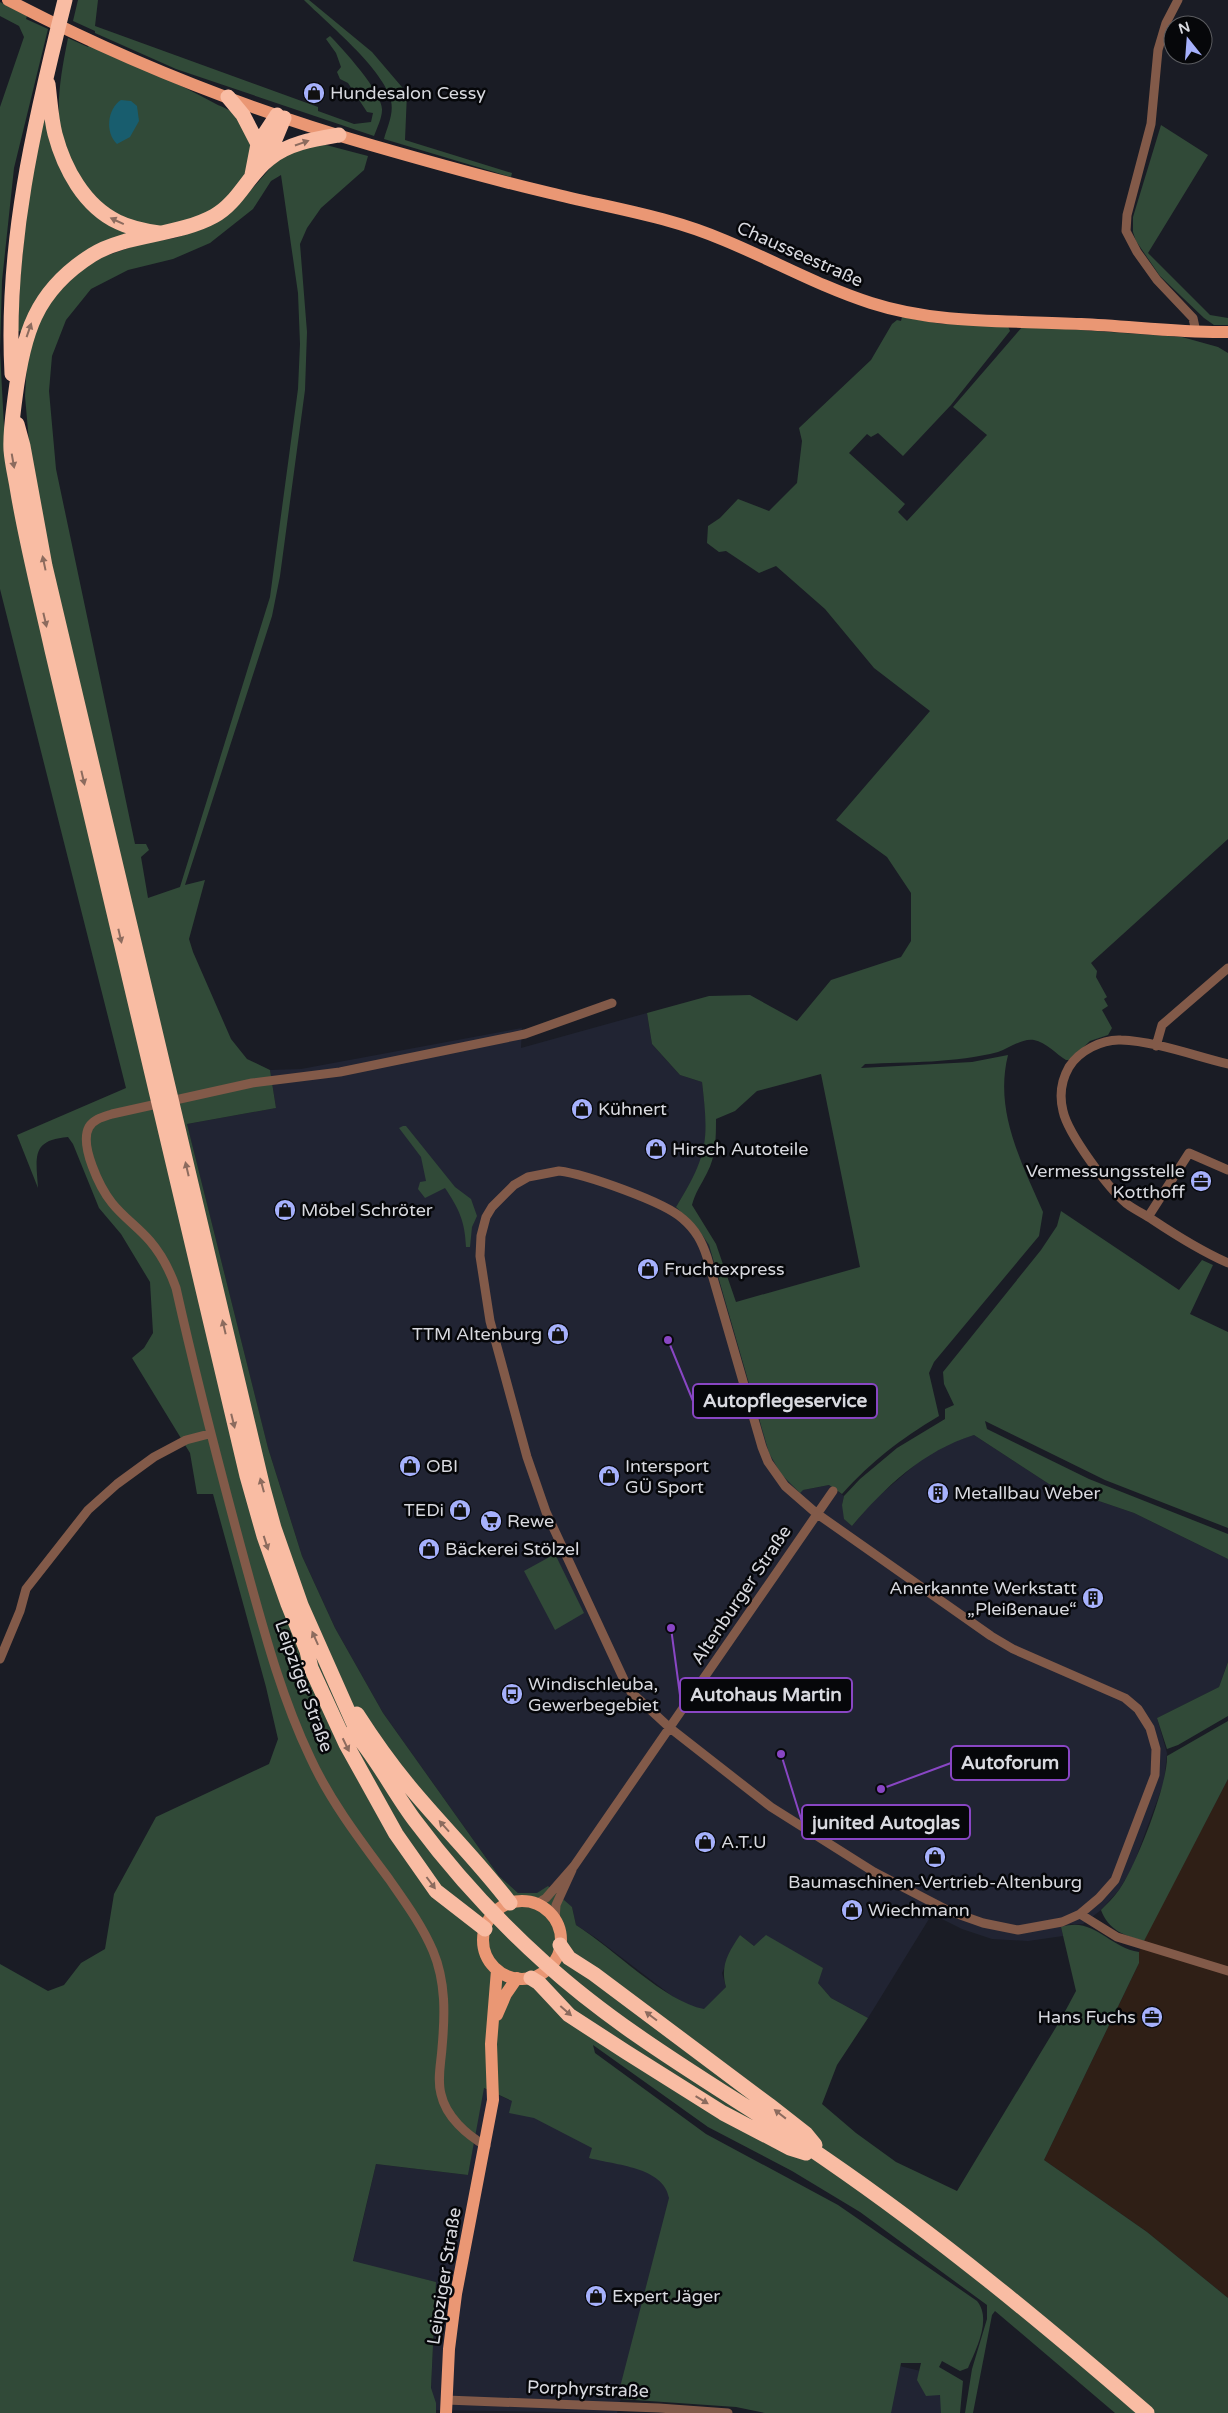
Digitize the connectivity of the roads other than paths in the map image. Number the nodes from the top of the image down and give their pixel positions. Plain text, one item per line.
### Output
1 (8, 0) edge
2 (65, 0) edge
3 (1178, 0) edge
4 (47, 72) junction
5 (228, 98) junction
6 (281, 116) junction
7 (339, 135) junction
8 (258, 144) junction
9 (267, 160) junction
10 (251, 179) junction
11 (164, 234) junction
12 (1196, 332) junction
13 (1228, 332) edge
14 (14, 412) junction
15 (1228, 968) edge
16 (612, 1003) dead end
17 (1156, 1046) junction
18 (1228, 1064) edge
19 (1228, 1170) edge
20 (1148, 1216) junction
21 (1228, 1263) edge
22 (210, 1434) junction
23 (833, 1491) dead end
24 (816, 1513) junction
25 (308, 1652) junction
26 (0, 1659) edge
27 (344, 1698) junction
28 (670, 1728) junction
29 (360, 1738) junction
30 (574, 1866) junction
31 (510, 1903) junction
32 (536, 1904) junction
33 (1080, 1914) junction
34 (555, 1920) junction
35 (485, 1929) junction
36 (560, 1945) junction
37 (497, 1970) junction
38 (1228, 1971) edge
39 (524, 1978) junction
40 (493, 2026) junction
41 (486, 2146) junction
42 (827, 2160) junction
43 (446, 2407) edge
44 (659, 2410) edge
45 (728, 2413) edge
46 (1147, 2413) edge

1 - 5 main road, Chausseestraße
2 - 4 highway
3 - 12 street
11 -> 4 highway
4 - 14 highway
5 - 6 main road, Chausseestraße
5 - 8 highway
6 - 7 main road, Chausseestraße
6 - 8 highway
6 - 9 highway
9 -> 7 highway
7 - 12 main road, Chausseestraße
8 - 10 highway
9 - 10 highway
10 - 11 highway
14 -> 11 highway
12 - 13 main road, Chausseestraße
14 -> 25 highway
27 -> 14 highway
15 - 17 street
16 - 22 street, Leipziger Straße
17 - 18 street
17 - 20 street
19 - 20 street
20 - 21 street
22 - 26 street
22 - 41 street, Leipziger Straße
23 - 24 street, Altenburger Straße
24 - 28 street, Altenburger Straße
24 - 28 street
24 - 33 street
25 - 29 highway
25 -> 35 highway
27 - 29 highway
31 -> 27 highway
28 - 30 street, Altenburger Straße
28 - 33 street
29 - 42 highway
30 - 32 street, Altenburger Straße
30 - 34 street, Altenburger Straße
31 - 32 main road
31 - 35 main road
32 - 34 main road
33 - 38 street
34 - 36 main road
35 - 37 main road
36 - 39 main road
42 -> 36 highway
37 - 39 main road
37 - 40 main road, Leipziger Straße
39 - 40 main road, Leipziger Straße
39 -> 42 highway
40 - 41 main road, Leipziger Straße
41 - 43 main road, Leipziger Straße
42 - 46 highway
43 - 44 street, Porphyrstraße
44 - 45 street, Porphyrstraße

